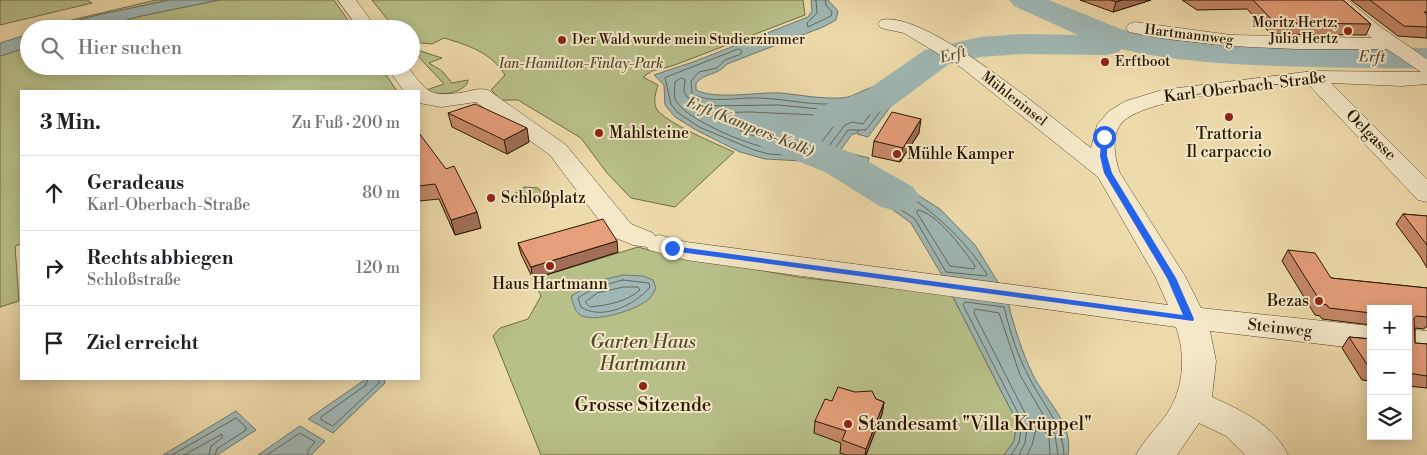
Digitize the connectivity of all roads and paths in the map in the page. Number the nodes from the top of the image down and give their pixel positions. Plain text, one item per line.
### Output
1 (347, 0) edge
2 (1338, 0) edge
3 (361, 20) edge
4 (887, 24) dead end
5 (1135, 28) dead end
6 (1398, 46) junction
7 (1427, 71) edge
8 (403, 75) edge
9 (1313, 77) junction
10 (414, 90) edge
11 (420, 95) edge
12 (1108, 173) junction
13 (1427, 194) edge
14 (1190, 319) junction
15 (1367, 338) edge
16 (1412, 341) edge
17 (1427, 343) edge
18 (1191, 403) junction
19 (1156, 455) edge
20 (1269, 455) edge

1 - 3 street
2 - 6 street
4 - 12 street, Mühleninsel
5 - 6 street, Hartmannweg
6 - 7 street
7 - 9 street, Karl-Oberbach-Straße
8 - 10 street
9 - 12 street, Karl-Oberbach-Straße
9 - 13 street, Oelgasse
11 - 14 street, Steinweg
12 - 14 street, Karl-Oberbach-Straße
14 - 15 street, Steinweg
14 - 18 street, Karl-Oberbach-Straße
16 - 17 street
18 - 19 street, Karl-Oberbach-Straße
18 - 20 street

